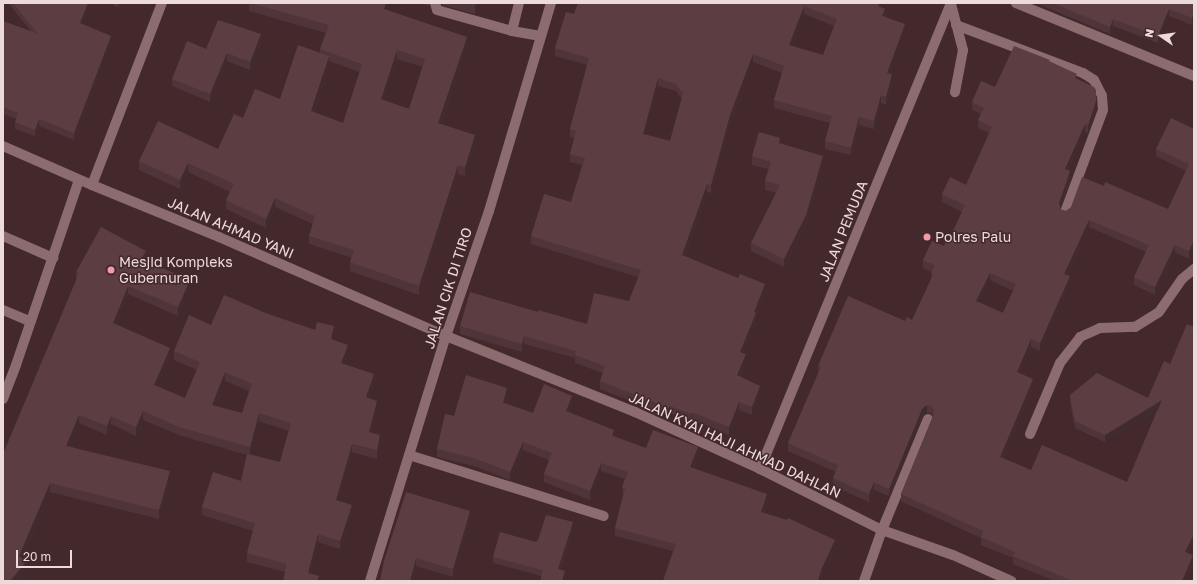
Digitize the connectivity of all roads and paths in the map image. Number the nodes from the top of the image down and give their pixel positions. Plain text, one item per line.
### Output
1 (162, 3) edge
2 (435, 3) edge
3 (519, 3) edge
4 (551, 3) edge
5 (951, 3) edge
6 (1016, 3) edge
7 (956, 25) junction
8 (512, 31) junction
9 (541, 36) junction
10 (1194, 76) edge
11 (955, 92) dead end
12 (3, 146) edge
13 (79, 180) junction
14 (92, 185) junction
15 (1065, 212) edge
16 (3, 236) edge
17 (53, 258) junction
18 (1194, 269) edge
19 (3, 310) edge
20 (31, 322) junction
21 (446, 336) junction
22 (3, 399) edge
23 (928, 419) dead end
24 (1030, 434) dead end
25 (409, 455) junction
26 (760, 469) junction
27 (604, 516) dead end
28 (882, 530) junction
29 (370, 581) edge
30 (864, 581) edge
31 (1011, 581) edge

1 - 14 street
2 - 8 street
3 - 8 street
4 - 9 street, JALAN CIK DI TIRO
5 - 7 street
5 - 26 street, JALAN PEMUDA
6 - 10 street
7 - 11 street
7 - 15 street
8 - 9 street
9 - 21 street, JALAN CIK DI TIRO
12 - 13 street, JALAN AHMAD YANI
13 - 14 street, JALAN AHMAD YANI
13 - 17 street
14 - 21 street, JALAN AHMAD YANI
16 - 17 street
17 - 20 street
18 - 24 street
19 - 20 street
20 - 22 street
21 - 25 street, JALAN CIK DI TIRO
21 - 26 street, JALAN KYAI HAJI AHMAD DAHLAN
23 - 28 street
25 - 27 street
25 - 29 street, JALAN CIK DI TIRO
26 - 28 street, JALAN KYAI HAJI AHMAD DAHLAN
28 - 30 street
28 - 31 street, JALAN KYAI HAJI AHMAD DAHLAN

